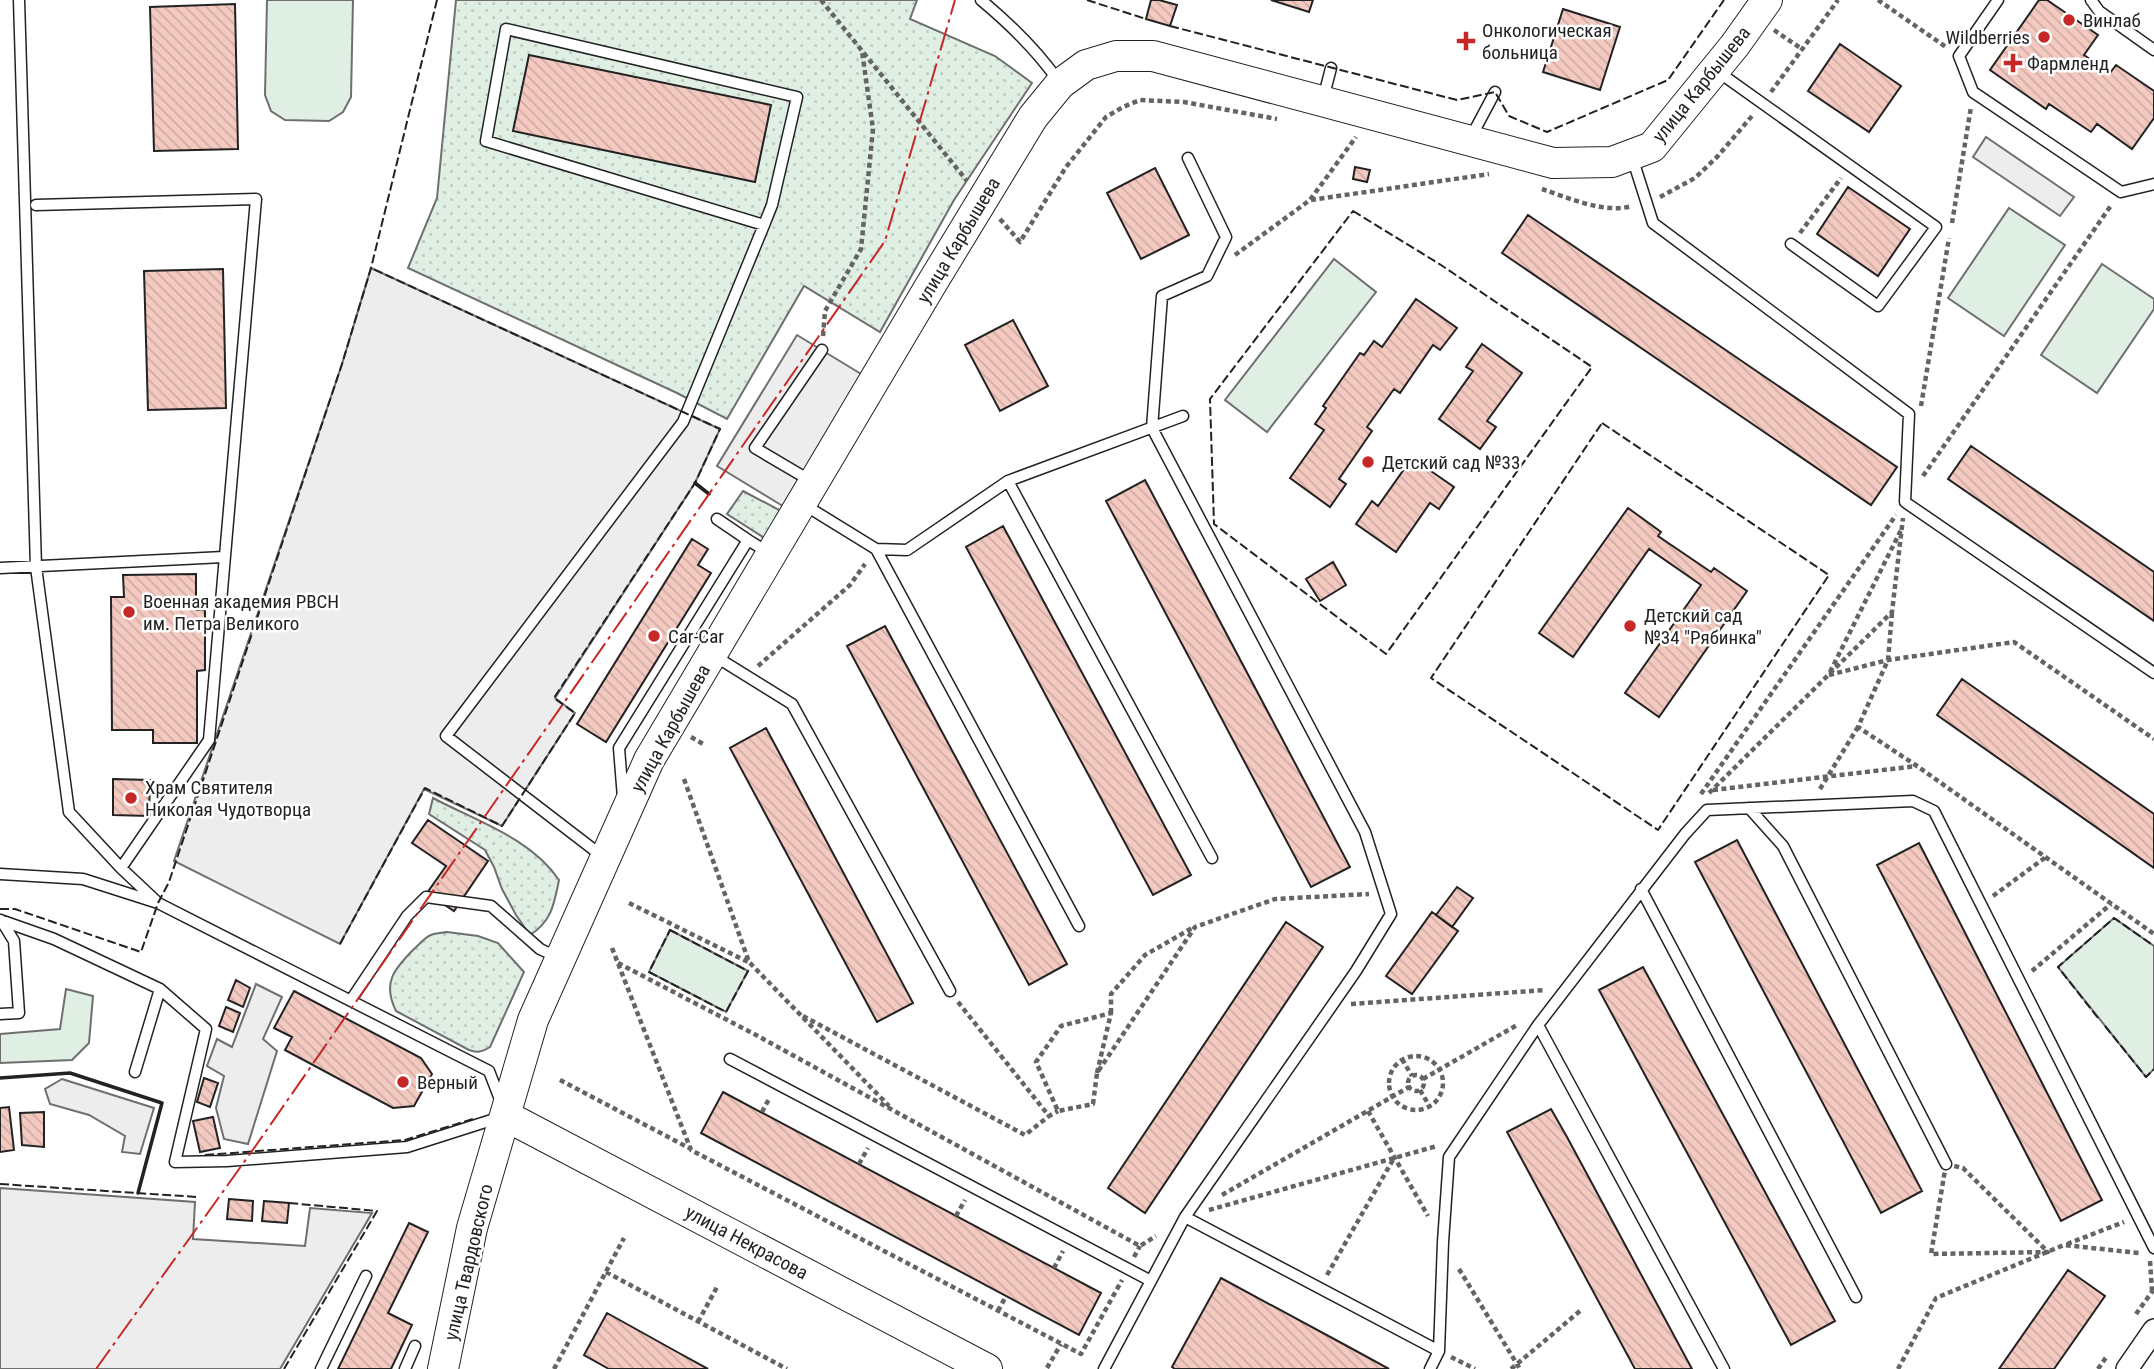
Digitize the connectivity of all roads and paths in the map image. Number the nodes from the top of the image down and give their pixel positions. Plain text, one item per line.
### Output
1 (19, 0) edge
2 (821, 0) edge
3 (981, 0) edge
4 (1878, 0) edge
5 (1998, 0) edge
6 (2091, 0) edge
7 (1767, 13) edge
8 (1802, 49) dead end
9 (862, 50) junction
10 (2154, 50) edge
11 (1959, 56) junction
12 (1331, 68) dead end
13 (1715, 70) junction
14 (1060, 85) junction
15 (1495, 92) dead end
16 (1973, 92) junction
17 (1322, 100) junction
18 (1279, 119) dead end
19 (1345, 134) dead end
20 (1469, 140) junction
21 (1631, 154) junction
22 (1188, 158) dead end
23 (1851, 166) junction
24 (1490, 174) dead end
25 (2154, 184) edge
26 (2121, 192) junction
27 (982, 200) junction
28 (1310, 200) junction
29 (36, 205) dead end
30 (764, 225) junction
31 (1791, 244) joint
32 (1207, 276) junction
33 (822, 350) joint
34 (1921, 406) dead end
35 (1183, 416) dead end
36 (1153, 428) junction
37 (1008, 481) junction
38 (807, 493) junction
39 (1905, 502) junction
40 (717, 519) dead end
41 (1903, 526) junction
42 (759, 547) junction
43 (876, 549) junction
44 (224, 557) junction
45 (36, 566) junction
46 (0, 568) edge
47 (1892, 612) junction
48 (711, 654) junction
49 (1888, 660) junction
50 (2154, 673) edge
51 (1828, 675) junction
52 (747, 676) junction
53 (1858, 727) junction
54 (687, 734) dead end
55 (2154, 739) edge
56 (705, 745) dead end
57 (1917, 766) junction
58 (1828, 776) junction
59 (684, 779) dead end
60 (1713, 790) junction
61 (1811, 805) junction
62 (1749, 808) junction
63 (624, 815) junction
64 (2046, 857) junction
65 (604, 858) junction
66 (1212, 858) dead end
67 (121, 868) junction
68 (0, 874) edge
69 (1641, 889) junction
70 (1384, 893) junction
71 (158, 903) junction
72 (629, 903) dead end
73 (2111, 904) junction
74 (1981, 905) junction
75 (1, 920) edge
76 (1079, 926) dead end
77 (1195, 927) junction
78 (2154, 934) edge
79 (612, 948) dead end
80 (559, 958) junction
81 (617, 962) junction
82 (749, 962) junction
83 (2020, 982) junction
84 (160, 989) junction
85 (950, 991) joint
86 (351, 1000) junction
87 (1541, 1000) dead end
88 (1331, 1006) junction
89 (1111, 1013) junction
90 (0, 1014) edge
91 (799, 1014) junction
92 (1538, 1025) junction
93 (1518, 1031) dead end
94 (730, 1059) dead end
95 (1402, 1059) junction
96 (1440, 1069) junction
97 (135, 1072) dead end
98 (1097, 1073) junction
99 (1412, 1076) junction
100 (1423, 1079) junction
101 (560, 1080) dead end
102 (1409, 1087) junction
103 (1420, 1090) junction
104 (1392, 1097) junction
105 (1430, 1107) junction
106 (893, 1110) junction
107 (1058, 1111) junction
108 (506, 1116) junction
109 (1049, 1116) junction
110 (1447, 1143) dead end
111 (691, 1150) junction
112 (1394, 1157) junction
113 (1946, 1164) junction
114 (1219, 1197) dead end
115 (2138, 1216) junction
116 (1185, 1217) junction
117 (624, 1238) dead end
118 (2064, 1245) junction
119 (1140, 1246) junction
120 (2154, 1248) edge
121 (2048, 1252) junction
122 (2154, 1255) edge
123 (1128, 1269) junction
124 (606, 1272) junction
125 (366, 1276) dead end
126 (1151, 1281) junction
127 (717, 1287) dead end
128 (1320, 1288) junction
129 (1006, 1296) dead end
130 (1857, 1297) dead end
131 (998, 1311) junction
132 (1580, 1311) dead end
133 (698, 1322) junction
134 (2154, 1330) edge
135 (1061, 1344) junction
136 (415, 1346) dead end
137 (1439, 1352) junction
138 (1047, 1368) edge
139 (321, 1369) edge
140 (405, 1369) edge
141 (443, 1369) edge
142 (554, 1369) edge
143 (787, 1369) edge
144 (987, 1369) edge
145 (1104, 1369) edge
146 (1430, 1369) edge
147 (1475, 1369) edge
148 (1511, 1369) edge
149 (1724, 1369) edge
150 (1898, 1369) edge
151 (2127, 1369) edge

1 - 45 lane
2 - 9 path
3 - 14 lane
4 - 11 path
5 - 11 lane
6 - 10 lane
7 - 8 path
7 - 13 street, улица Карбышева
9 - 27 path
9 - 33 path
11 - 16 lane
12 - 17 lane
13 - 21 street, улица Карбышева
13 - 23 lane
14 - 17 street, улица Карбышева
14 - 27 street, улица Карбышева
15 - 20 lane
16 - 26 lane
16 - 34 path
17 - 20 street, улица Карбышева
18 - 27 path
19 - 28 path
20 - 21 street, улица Карбышева
21 - 39 lane
22 - 32 lane
23 - 31 path
23 - 31 lane
24 - 28 path
25 - 26 lane
26 - 39 path
27 - 38 street, улица Карбышева
28 - 32 path
29 - 44 lane
30 - 30 lane
30 - 65 lane
32 - 36 lane
33 - 38 lane
35 - 36 lane
36 - 37 lane
36 - 70 lane
37 - 43 lane
37 - 66 lane
38 - 42 street, улица Карбышева
38 - 43 lane
39 - 41 path
39 - 50 lane
39 - 60 path
40 - 42 lane
41 - 47 path
41 - 51 path
42 - 48 street, улица Карбышева
42 - 63 lane
43 - 52 path
43 - 76 lane
44 - 45 lane
44 - 67 lane
45 - 46 lane
45 - 67 lane
47 - 49 path
47 - 51 path
48 - 52 lane
48 - 63 street, улица Карбышева
49 - 51 path
49 - 53 path
49 - 55 path
51 - 60 path
52 - 85 lane
53 - 57 path
53 - 58 path
54 - 56 path
57 - 58 path
57 - 64 path
58 - 60 path
58 - 61 path
59 - 82 path
61 - 62 lane
61 - 74 lane
62 - 69 lane
62 - 113 lane
63 - 65 street, улица Карбышева
64 - 73 path
64 - 74 path
65 - 80 street, улица Карбышева
67 - 71 lane
68 - 71 lane
69 - 92 lane
69 - 130 lane
70 - 77 path
70 - 88 lane
71 - 86 lane
72 - 82 path
73 - 78 path
73 - 83 path
74 - 83 lane
75 - 84 lane
75 - 90 lane
77 - 89 path
77 - 98 path
79 - 81 path
80 - 86 lane
80 - 108 street, улица Карбышева
81 - 106 path
81 - 111 path
82 - 91 path
83 - 115 lane
84 - 97 lane
84 - 108 lane
85 - 109 path
86 - 108 lane
87 - 88 path
88 - 116 lane
89 - 98 path
89 - 107 path
91 - 106 path
91 - 109 path
92 - 137 lane
92 - 149 lane
93 - 96 path
94 - 123 lane
95 - 96 path
95 - 99 path
95 - 104 path
96 - 100 path
96 - 105 path
98 - 107 path
99 - 100 path
99 - 102 path
100 - 103 path
101 - 111 path
102 - 103 path
102 - 104 path
103 - 105 path
104 - 105 path
104 - 114 path
106 - 119 path
107 - 109 path
108 - 141 street, улица Твардовского
108 - 144 street, улица Некрасова
110 - 112 path
111 - 131 path
112 - 116 path
112 - 128 path
113 - 121 path
113 - 121 path
115 - 118 path
115 - 120 lane
116 - 119 path
116 - 126 lane
116 - 128 lane
117 - 124 path
118 - 121 path
118 - 122 path
119 - 123 path
121 - 150 path
123 - 126 lane
123 - 135 path
124 - 133 path
124 - 142 path
125 - 139 lane
126 - 145 lane
127 - 133 path
128 - 137 lane
129 - 131 path
131 - 135 path
132 - 148 path
133 - 143 path
134 - 151 street
135 - 138 path
136 - 140 lane
137 - 146 lane
137 - 147 path

